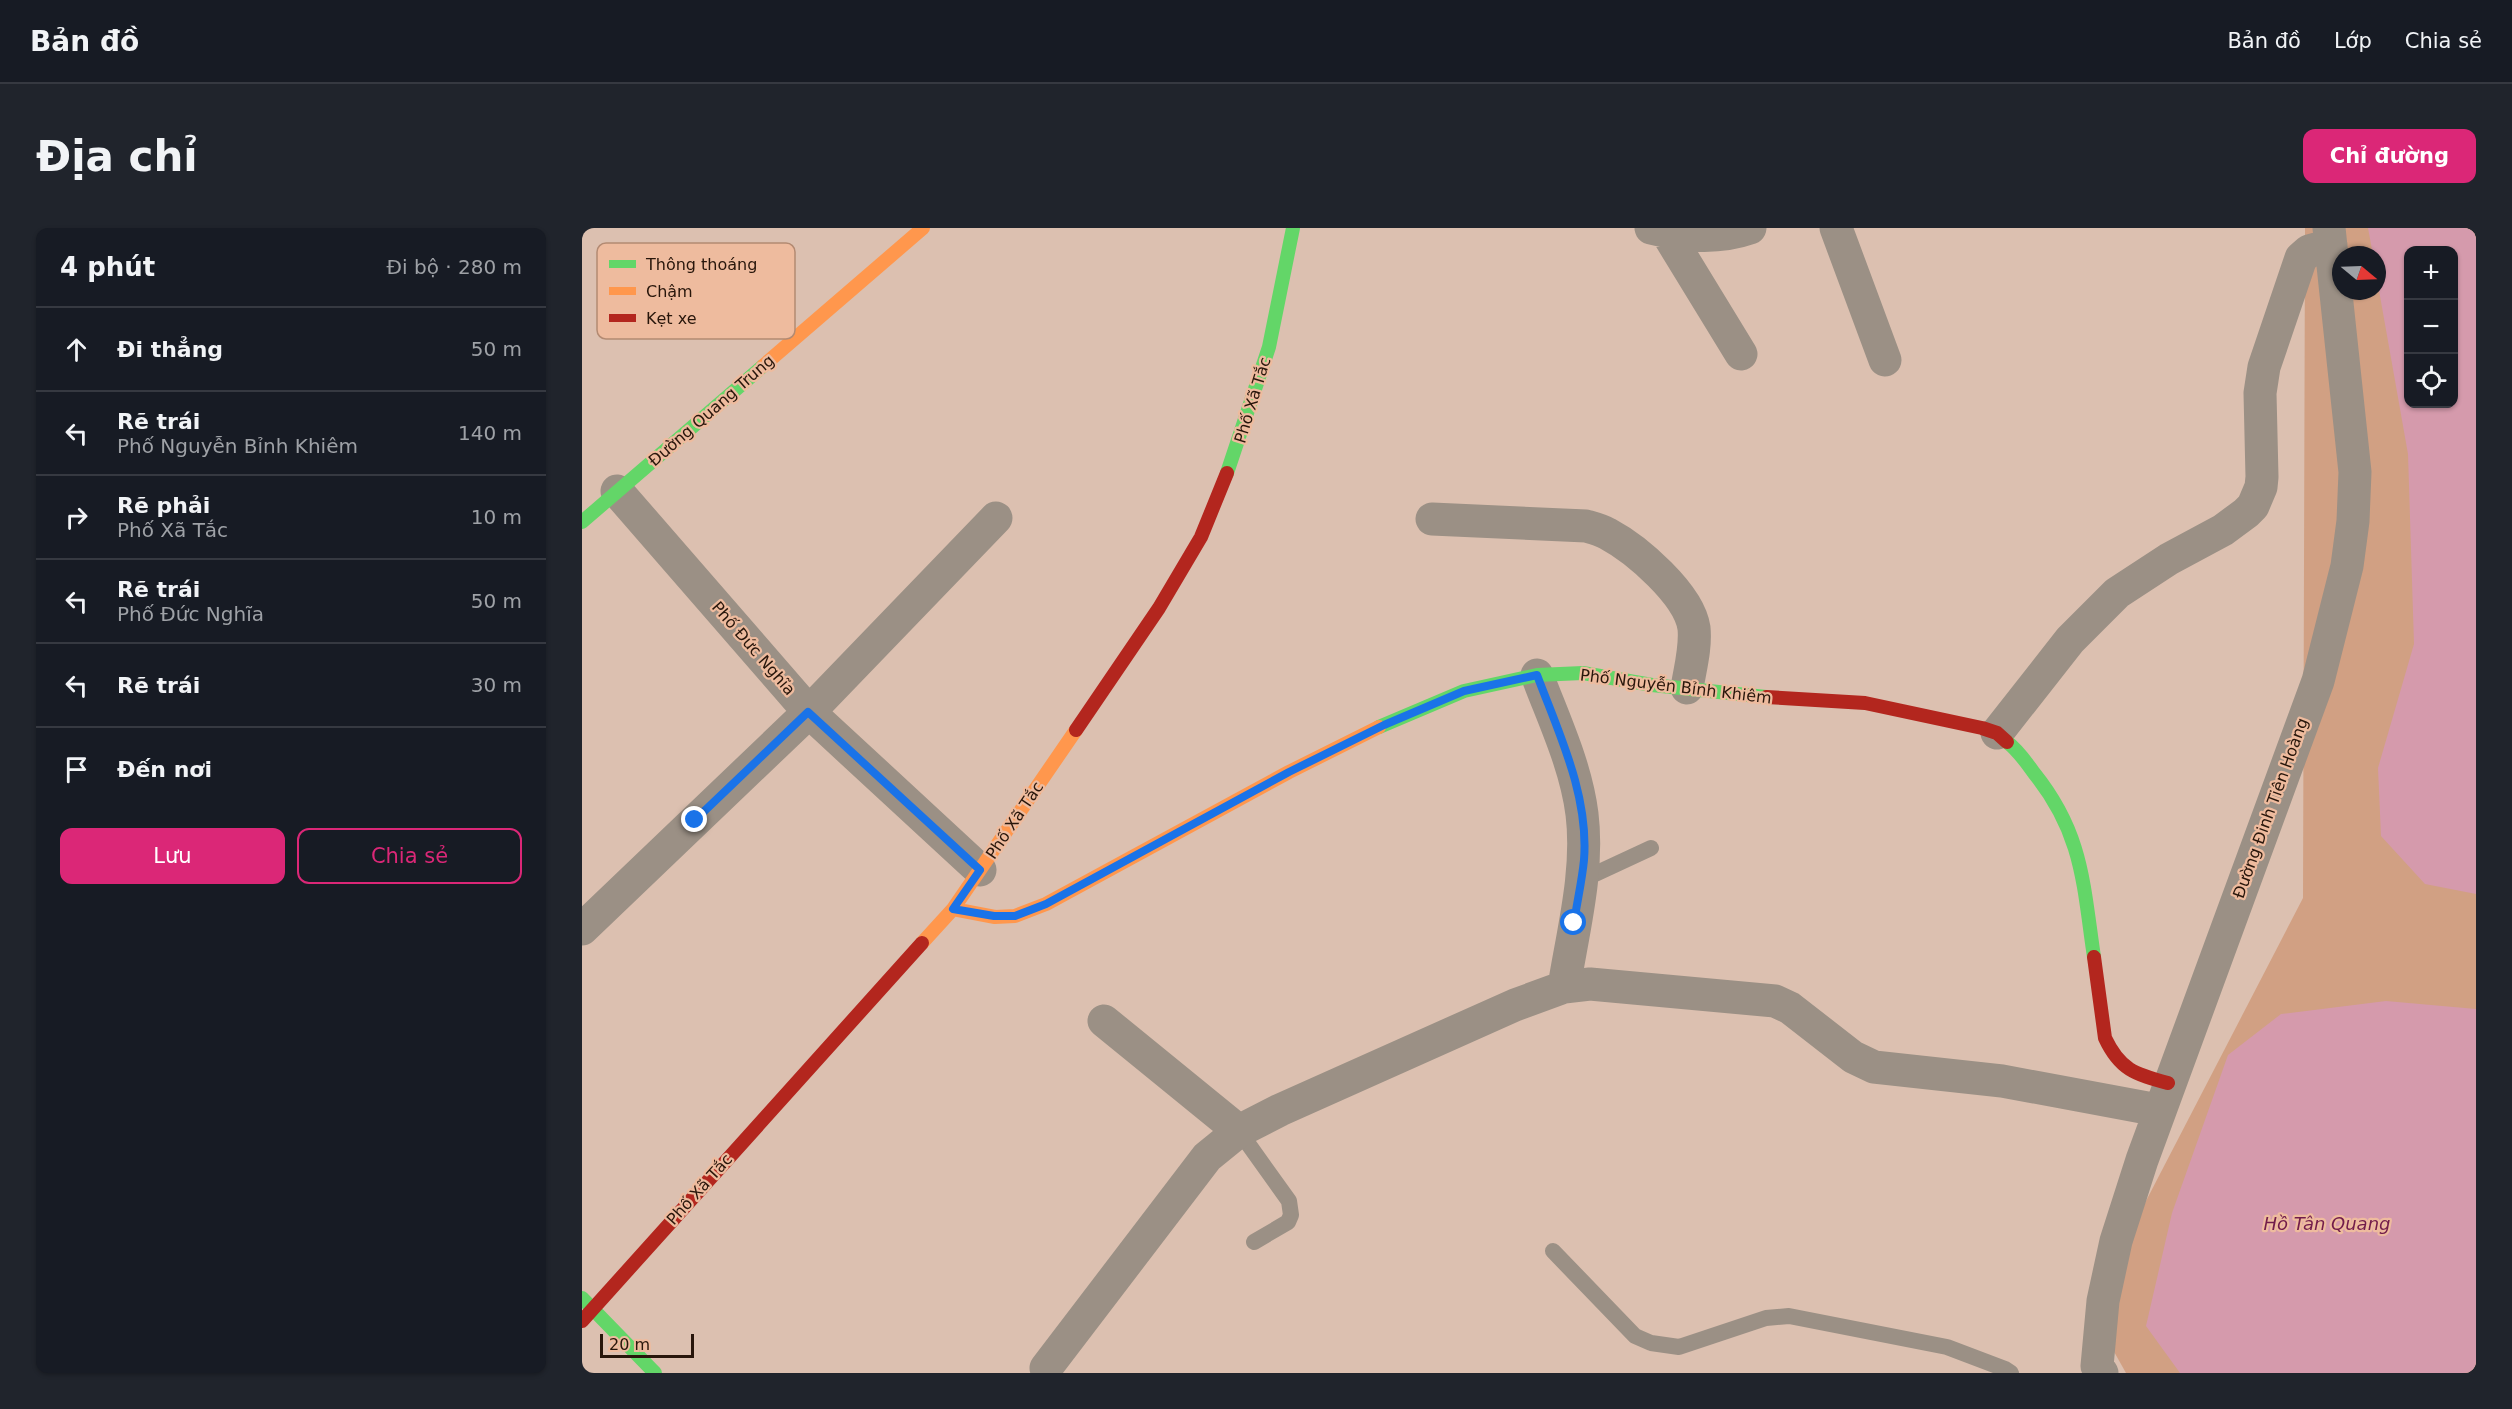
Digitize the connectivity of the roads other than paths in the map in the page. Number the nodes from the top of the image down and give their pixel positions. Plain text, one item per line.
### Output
1 (923, 228) edge
2 (1293, 228) edge
3 (1750, 228) edge
4 (1836, 228) edge
5 (1658, 230) edge
6 (2330, 236) edge
7 (795, 338) edge
8 (794, 339) edge
9 (1741, 354) dead end
10 (1885, 360) dead end
11 (618, 491) junction
12 (996, 518) dead end
13 (1432, 519) dead end
14 (582, 522) edge
15 (1537, 675) junction
16 (1687, 688) junction
17 (808, 712) junction
18 (1997, 733) junction
19 (1651, 848) dead end
20 (980, 870) junction
21 (1580, 881) junction
22 (953, 909) junction
23 (582, 929) edge
24 (1564, 987) junction
25 (1104, 1021) dead end
26 (2163, 1097) junction
27 (1239, 1131) junction
28 (1254, 1242) dead end
29 (1553, 1251) dead end
30 (582, 1298) edge
31 (593, 1309) junction
32 (582, 1321) edge
33 (1046, 1368) dead end
34 (2096, 1371) edge
35 (655, 1373) edge
36 (2011, 1373) edge

1 - 7 main road, Đường Quang Trung
2 - 20 main road, Phố Xã Tắc
3 - 5 street
4 - 10 street
5 - 9 street
6 - 18 street
6 - 26 street, Đường Đinh Tiên Hoàng
8 - 11 main road, Đường Quang Trung
11 - 14 main road, Đường Quang Trung
11 - 17 street, Phố Đức Nghĩa
12 - 17 street
13 - 16 street
15 - 16 main road, Phố Nguyễn Bỉnh Khiêm
15 - 21 street
15 - 22 main road, Phố Nguyễn Bỉnh Khiêm
16 - 18 main road, Phố Nguyễn Bỉnh Khiêm
17 - 20 street, Phố Đức Nghĩa
17 - 23 street
18 - 26 main road, Phố Nguyễn Bỉnh Khiêm
19 - 21 lane
20 - 22 main road, Phố Xã Tắc
21 - 24 street
22 - 31 main road, Phố Xã Tắc
24 - 26 street
24 - 27 street
25 - 27 street
26 - 34 street, Đường Đinh Tiên Hoàng
27 - 28 lane
27 - 33 street
29 - 36 lane
30 - 31 main road
31 - 32 main road, Phố Xã Tắc
31 - 35 main road

